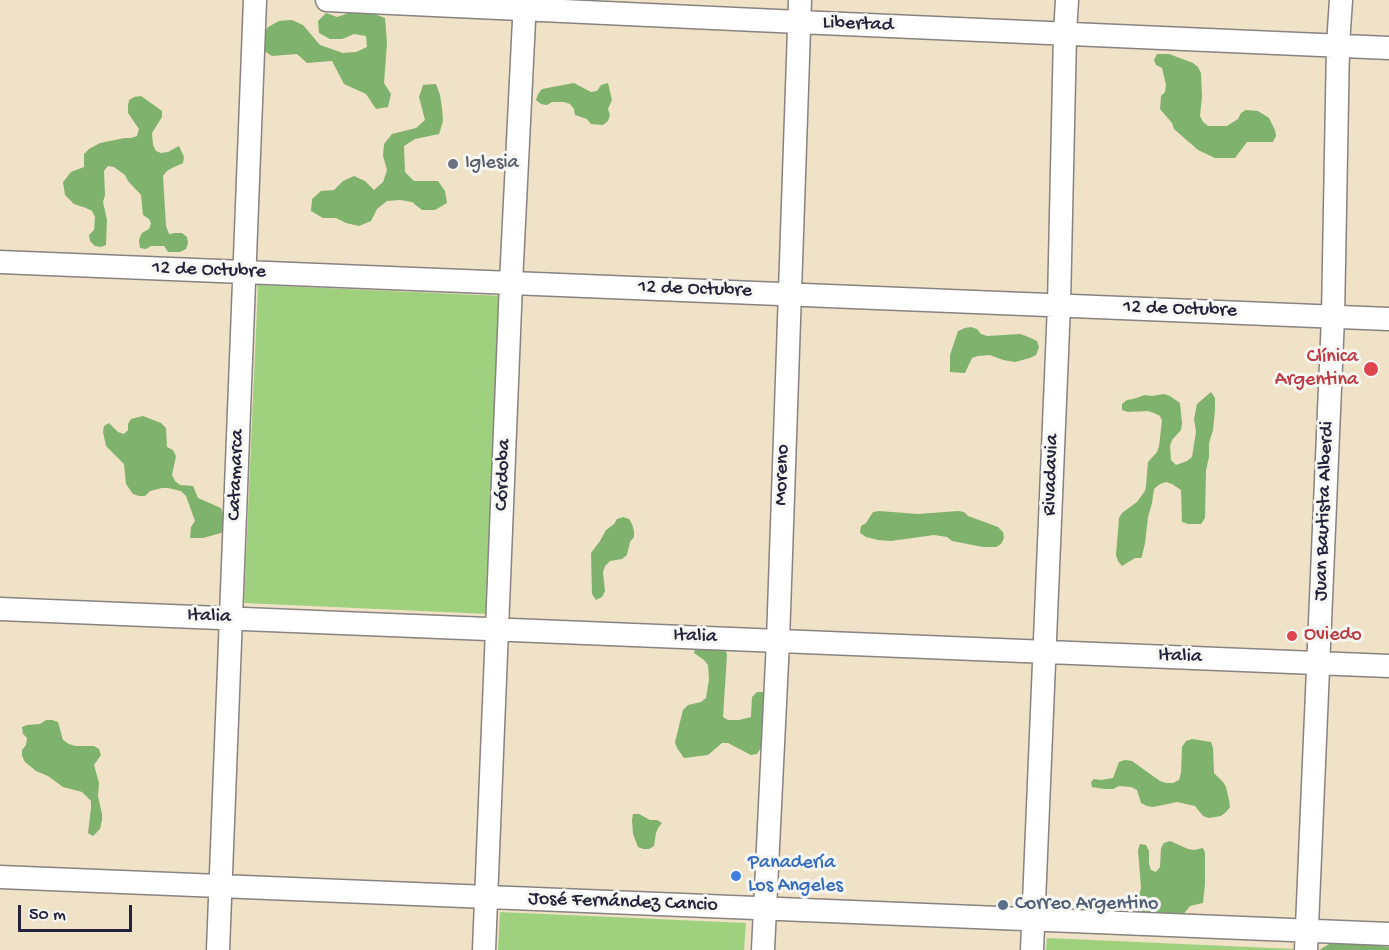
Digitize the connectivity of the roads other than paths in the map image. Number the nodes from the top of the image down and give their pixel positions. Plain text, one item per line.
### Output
1 (255, 0) edge
2 (327, 0) edge
3 (1067, 0) edge
4 (1341, 0) edge
5 (525, 5) edge
6 (799, 11) edge
7 (1065, 34) junction
8 (1338, 45) junction
9 (1389, 48) edge
10 (0, 262) edge
11 (245, 272) junction
12 (512, 283) junction
13 (789, 294) junction
14 (1059, 305) junction
15 (1333, 317) junction
16 (1389, 319) edge
17 (0, 609) edge
18 (232, 618) junction
19 (497, 629) junction
20 (778, 641) junction
21 (1045, 652) junction
22 (1318, 663) junction
23 (1389, 666) edge
24 (0, 878) edge
25 (221, 886) junction
26 (486, 897) junction
27 (765, 909) junction
28 (1034, 920) junction
29 (1389, 934) edge
30 (1307, 940) edge
31 (218, 950) edge
32 (484, 950) edge
33 (764, 950) edge
34 (1032, 950) edge

1 - 11 street, Catamarca
2 - 5 street, Libertad
3 - 7 street, Rivadavia
4 - 8 street, Juan Bautista Alberdi
5 - 6 street, Libertad
5 - 12 street, Córdoba
6 - 7 street, Libertad
6 - 13 street, Moreno
7 - 8 street, Libertad
7 - 14 street, Rivadavia
8 - 9 street, Libertad
8 - 15 street, Juan Bautista Alberdi
10 - 11 street, 12 de Octubre
11 - 12 street, 12 de Octubre
11 - 18 street, Catamarca
12 - 13 street, 12 de Octubre
12 - 19 street, Córdoba
13 - 14 street, 12 de Octubre
13 - 20 street, Moreno
14 - 15 street, 12 de Octubre
14 - 21 street, Rivadavia
15 - 16 street, 12 de Octubre
15 - 22 street, Juan Bautista Alberdi
17 - 18 street, Italia
18 - 19 street, Italia
18 - 25 street, Catamarca
19 - 20 street, Italia
19 - 26 street, Córdoba
20 - 21 street, Italia
20 - 27 street, Moreno
21 - 22 street, Italia
21 - 28 street, Rivadavia
22 - 23 street, Italia
22 - 30 street, Juan Bautista Alberdi
24 - 25 street, José Fernández Cancio
25 - 26 street, José Fernández Cancio
25 - 31 street, Catamarca
26 - 27 street, José Fernández Cancio
26 - 32 street, Córdoba
27 - 28 street, José Fernández Cancio
27 - 33 street, Moreno
28 - 30 street, José Fernández Cancio
28 - 34 street, Rivadavia
29 - 30 street, José Fernández Cancio

